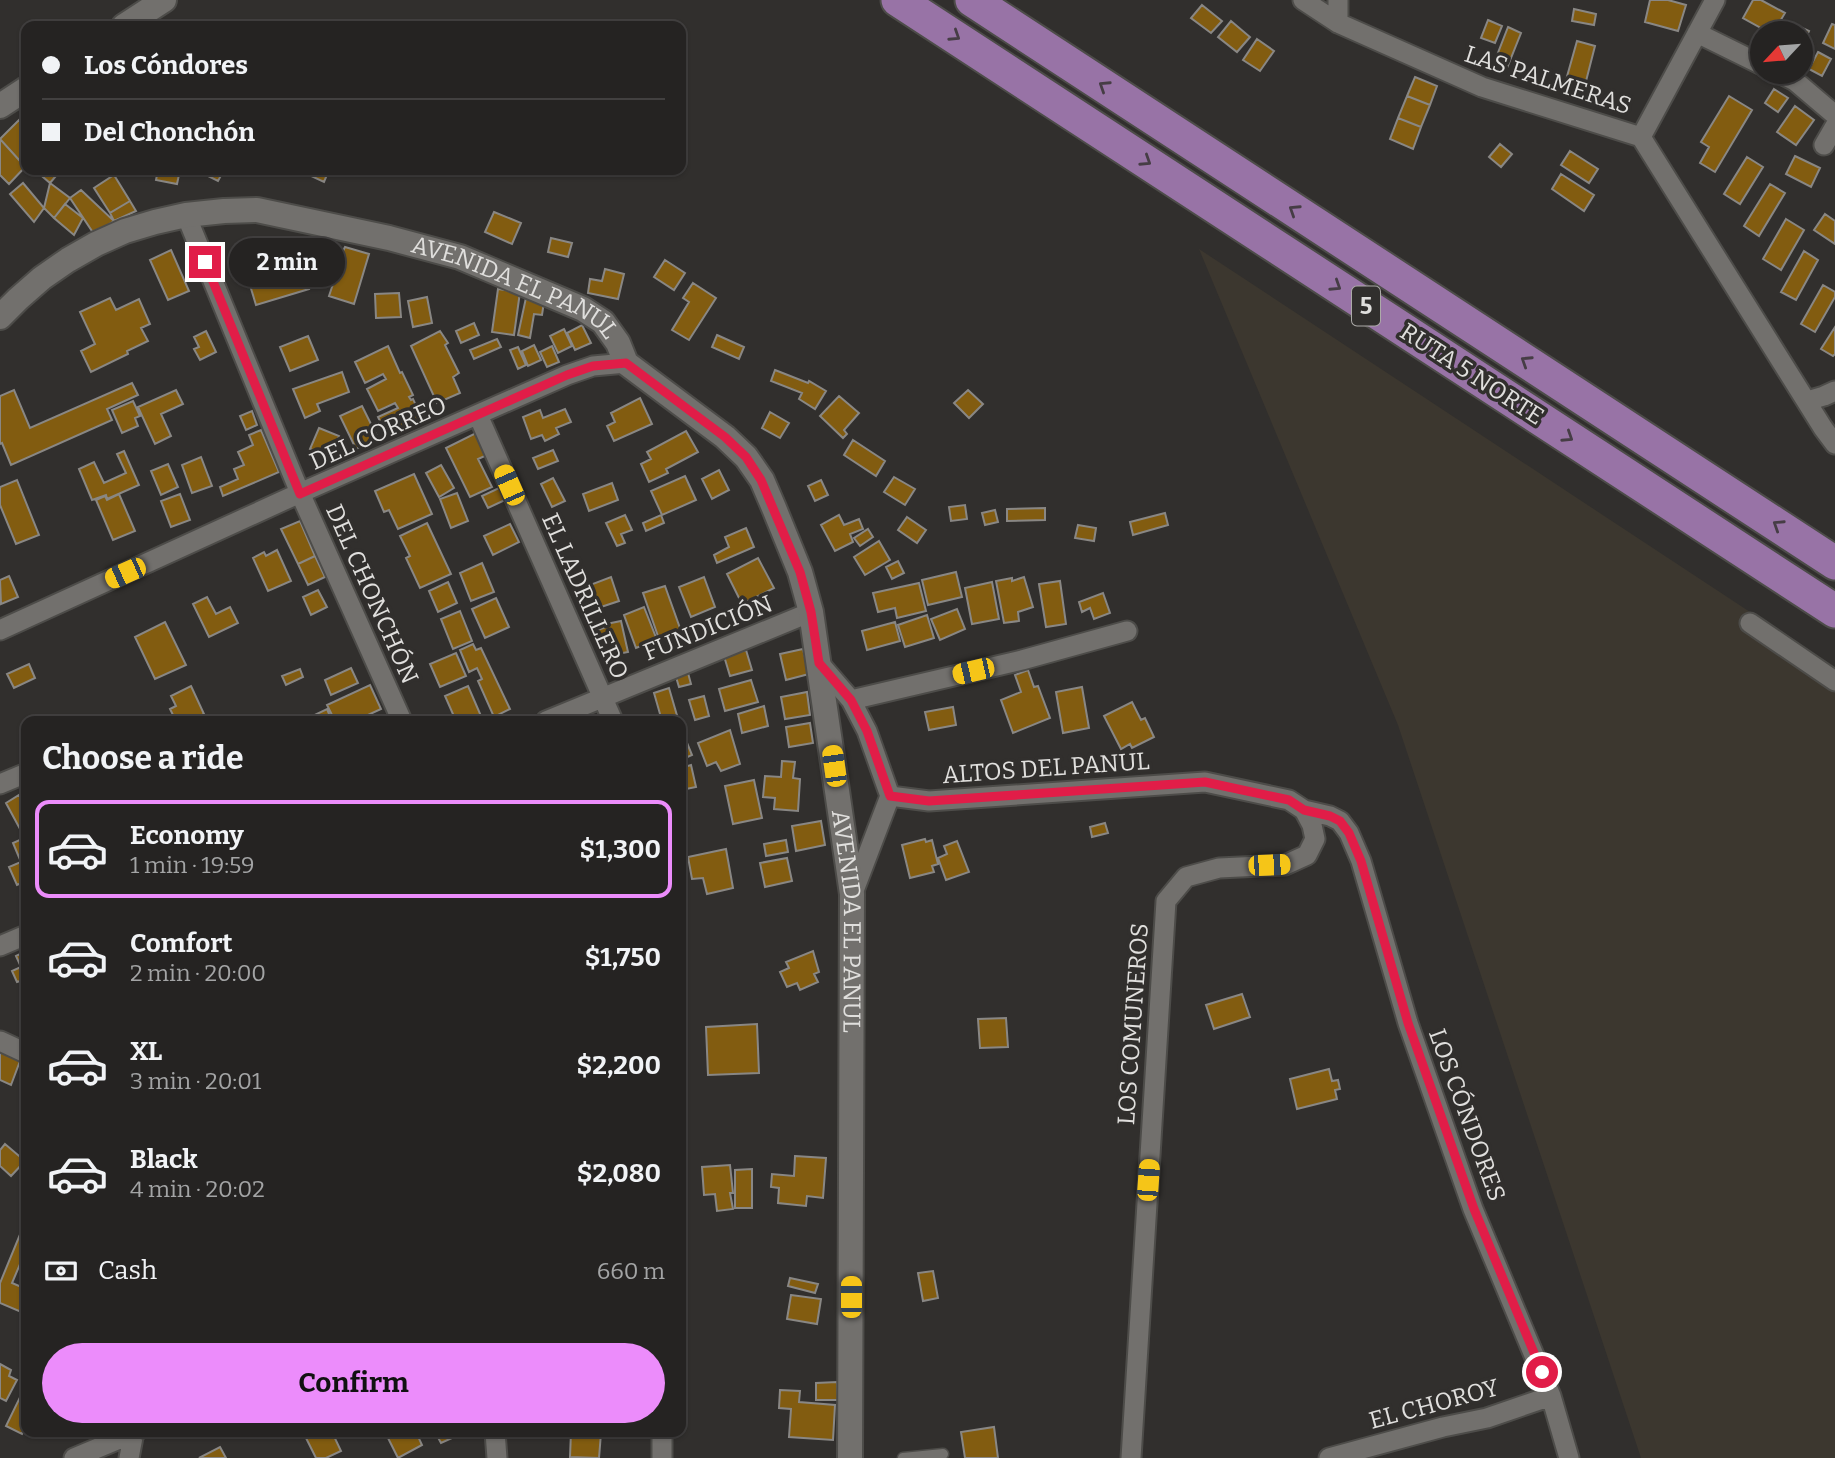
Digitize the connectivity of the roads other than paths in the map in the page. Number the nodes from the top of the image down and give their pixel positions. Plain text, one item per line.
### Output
1 (164, 0) edge
2 (898, 0) edge
3 (972, 0) edge
4 (1303, 0) edge
5 (1338, 0) edge
6 (1715, 0) edge
7 (132, 21) edge
8 (1338, 23) junction
9 (1697, 33) junction
10 (1750, 59) edge
11 (1799, 84) edge
12 (21, 92) edge
13 (0, 106) edge
14 (1835, 115) edge
15 (1835, 126) edge
16 (1642, 136) junction
17 (1824, 145) dead end
18 (186, 215) junction
19 (0, 317) edge
20 (626, 363) junction
21 (1835, 391) edge
22 (1807, 401) junction
23 (478, 415) junction
24 (1835, 444) edge
25 (300, 494) junction
26 (1835, 563) edge
27 (1835, 611) edge
28 (811, 612) junction
29 (1750, 623) dead end
30 (0, 630) edge
31 (1127, 631) dead end
32 (819, 663) junction
33 (1835, 681) edge
34 (603, 698) junction
35 (851, 700) junction
36 (400, 716) edge
37 (558, 716) edge
38 (611, 716) edge
39 (21, 775) edge
40 (0, 785) edge
41 (890, 796) junction
42 (1304, 810) junction
43 (852, 894) junction
44 (21, 937) edge
45 (0, 946) edge
46 (0, 1041) edge
47 (21, 1051) edge
48 (1552, 1395) junction
49 (123, 1437) edge
50 (134, 1437) edge
51 (495, 1437) edge
52 (663, 1437) edge
53 (943, 1454) dead end
54 (74, 1458) edge
55 (129, 1458) edge
56 (497, 1458) edge
57 (662, 1458) edge
58 (850, 1458) edge
59 (903, 1458) edge
60 (1131, 1458) edge
61 (1329, 1458) edge
62 (1569, 1458) edge

1 - 7 street
2 -> 27 highway, RUTA 5 NORTE / 5
26 -> 3 highway, RUTA 5 NORTE / 5
4 - 8 street, LAS PALMERAS
5 - 8 street
6 - 9 street
8 - 16 street, LAS PALMERAS
9 - 10 street
9 - 16 street
11 - 14 street
12 - 13 street
15 - 17 street
16 - 22 street, LAS PALMERAS
18 - 19 street, AVENIDA EL PANUL
18 - 20 street, AVENIDA EL PANUL
18 - 25 street, DEL CHONCHÓN
20 - 23 street, DEL CORREO
20 - 28 street, AVENIDA EL PANUL
21 - 22 street
22 - 24 street, LAS PALMERAS
23 - 25 street, DEL CORREO
23 - 34 street, EL LADRILLERO
25 - 30 street, DEL CORREO
25 - 36 street, DEL CHONCHÓN
28 - 32 street, AVENIDA EL PANUL
28 - 34 street, FUNDICIÓN
29 - 33 street
31 - 35 street
32 - 35 street
32 - 43 street, AVENIDA EL PANUL
34 - 37 street, FUNDICIÓN
34 - 38 street, EL LADRILLERO
35 - 41 street
39 - 40 street
41 - 42 street, ALTOS DEL PANUL
41 - 43 street
42 - 48 street, LOS CÓNDORES
42 - 60 street, LOS COMUNEROS
43 - 58 street, AVENIDA EL PANUL
44 - 45 street
46 - 47 street
48 - 61 street, EL CHOROY
48 - 62 street, LOS CÓNDORES
49 - 54 street
50 - 55 street
51 - 56 street
52 - 57 street
53 - 59 lane

